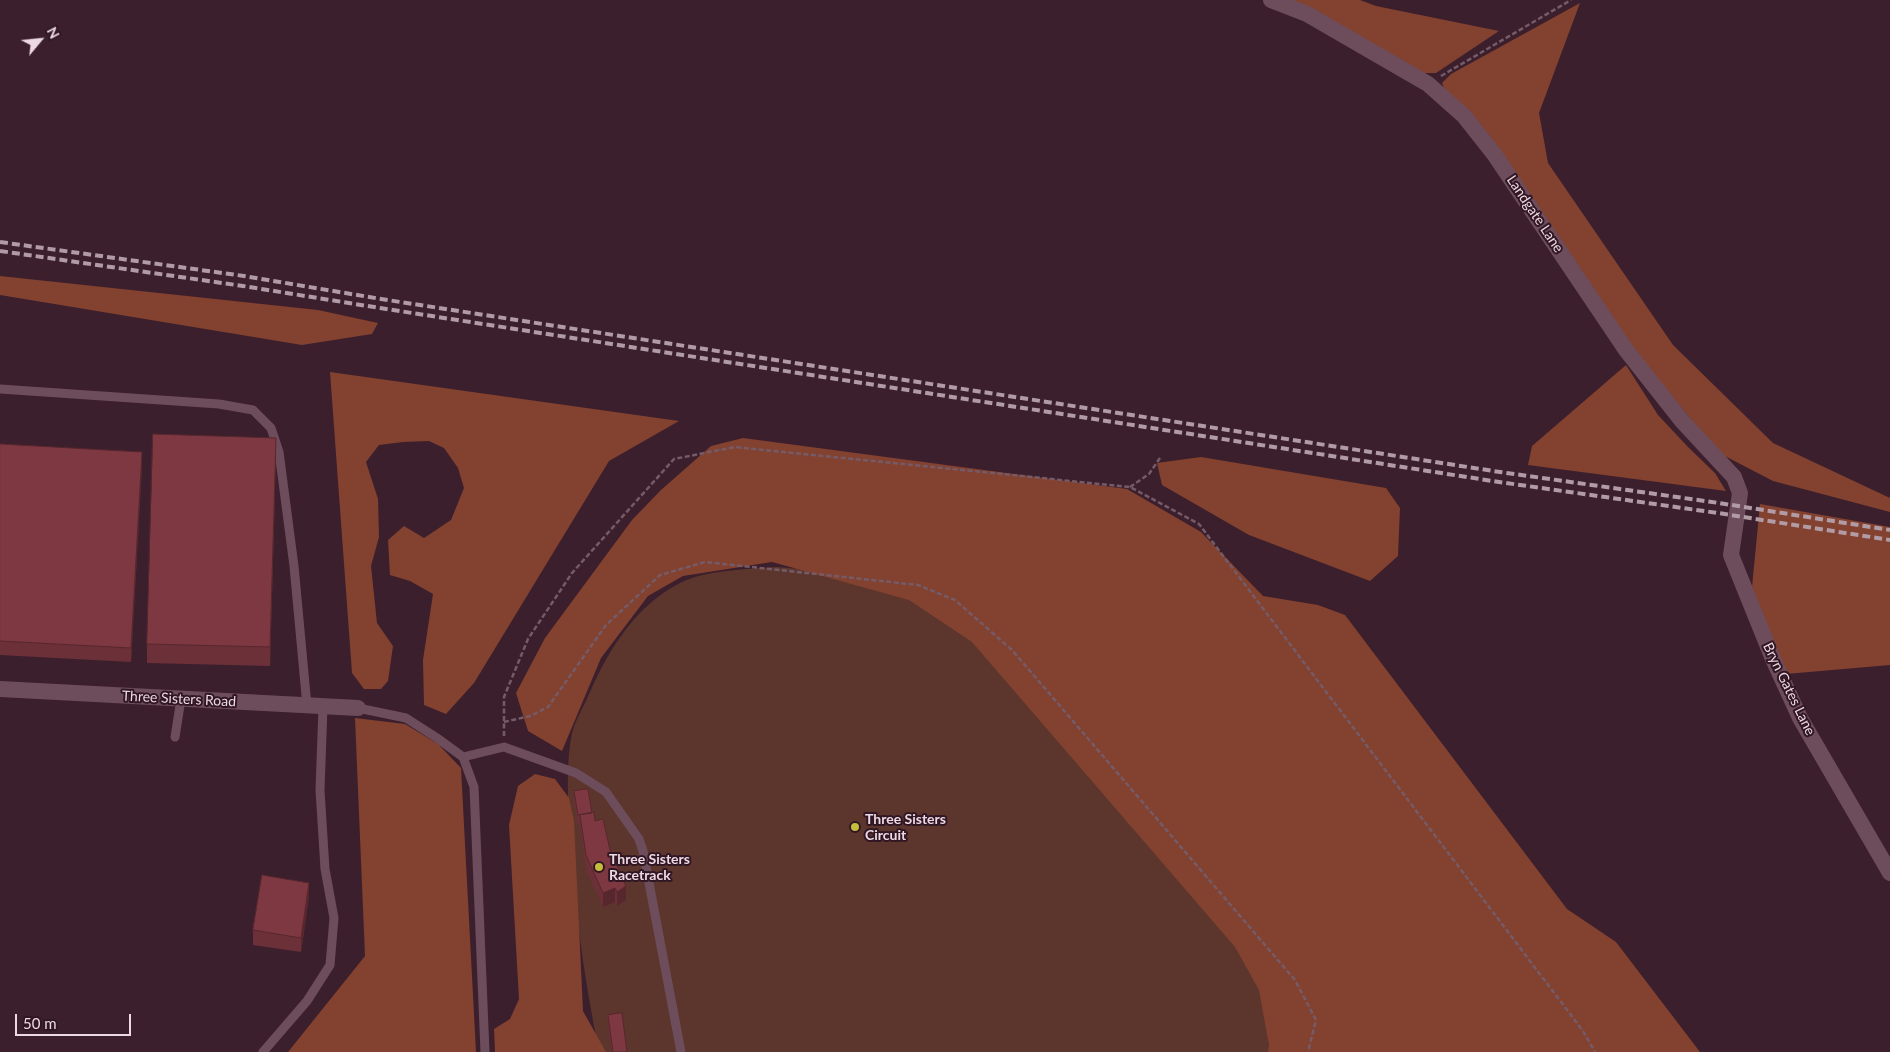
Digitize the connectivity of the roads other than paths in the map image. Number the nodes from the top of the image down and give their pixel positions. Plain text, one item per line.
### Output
1 (1271, 0) edge
2 (0, 389) edge
3 (1740, 493) joint
4 (0, 689) edge
5 (181, 699) junction
6 (315, 706) junction
7 (358, 708) joint
8 (175, 737) dead end
9 (463, 757) junction
10 (1890, 873) edge
11 (263, 1052) edge
12 (485, 1052) edge
13 (680, 1052) edge

1 - 3 street, Landgate Lane
2 - 6 lane
3 - 10 street, Bryn Gates Lane
4 - 5 street, Three Sisters Road
5 - 6 street, Three Sisters Road
5 - 8 lane
6 - 7 street, Three Sisters Road
6 - 11 lane
7 - 9 lane
9 - 12 lane
9 - 13 lane

